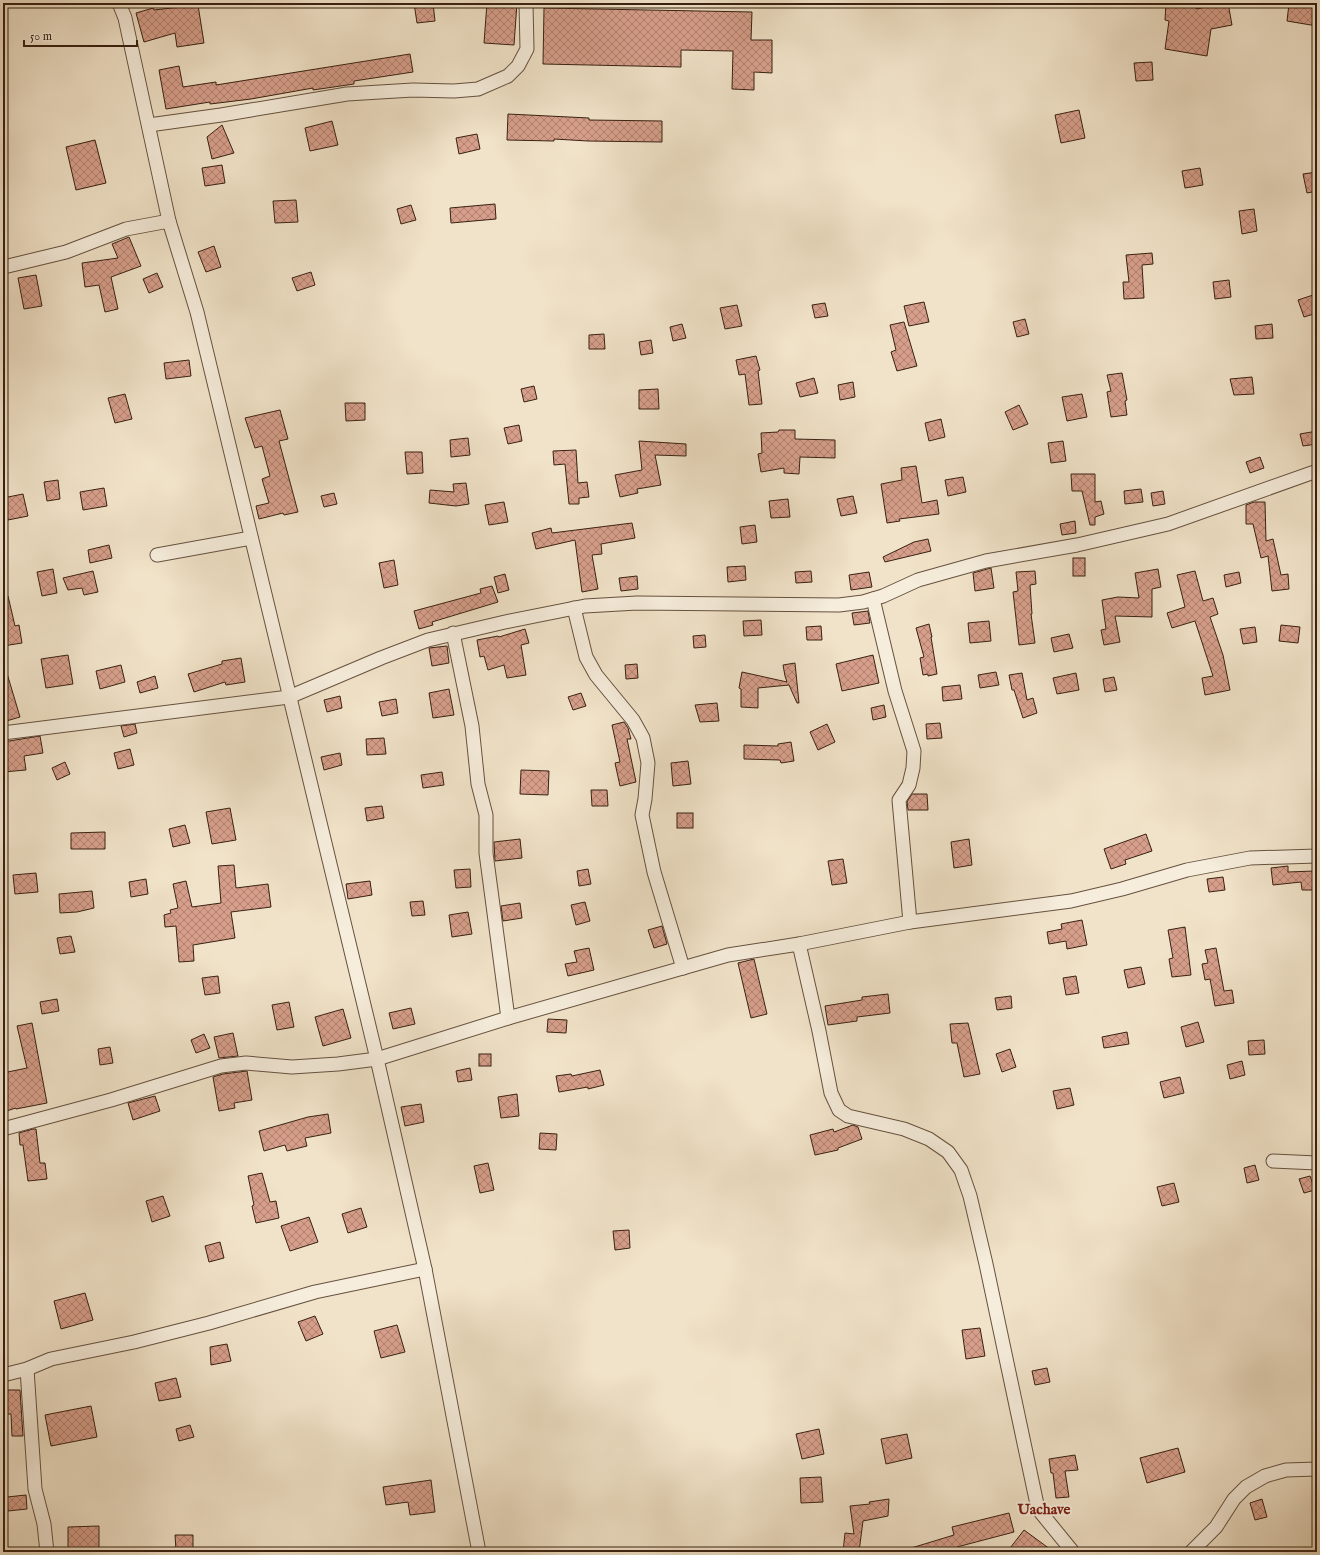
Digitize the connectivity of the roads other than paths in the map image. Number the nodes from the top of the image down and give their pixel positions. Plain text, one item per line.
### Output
1 (119, 3) edge
2 (526, 3) edge
3 (149, 125) junction
4 (169, 221) junction
5 (3, 266) edge
6 (1317, 471) edge
7 (251, 538) junction
8 (157, 555) dead end
9 (873, 599) junction
10 (574, 608) junction
11 (453, 633) junction
12 (290, 697) junction
13 (3, 732) edge
14 (1317, 856) edge
15 (910, 922) junction
16 (799, 944) junction
17 (683, 968) junction
18 (508, 1018) junction
19 (377, 1058) junction
20 (3, 1130) edge
21 (1273, 1161) dead end
22 (1317, 1163) edge
23 (425, 1269) junction
24 (27, 1369) junction
25 (3, 1375) edge
26 (1317, 1469) edge
27 (48, 1552) edge
28 (479, 1552) edge
29 (1074, 1552) edge
30 (1191, 1552) edge

1 - 3 street
2 - 3 street
3 - 4 street
4 - 5 street
4 - 7 street
6 - 9 street
7 - 8 street
7 - 12 street
9 - 10 street
9 - 15 street
10 - 11 street
10 - 17 street
11 - 12 street
11 - 18 street
12 - 13 street
12 - 19 street
14 - 15 street
15 - 16 street
16 - 17 street
16 - 29 street
17 - 18 street
18 - 19 street
19 - 20 street
19 - 23 street
21 - 22 street
23 - 24 street
23 - 28 street
24 - 25 street
24 - 27 street
26 - 30 street

